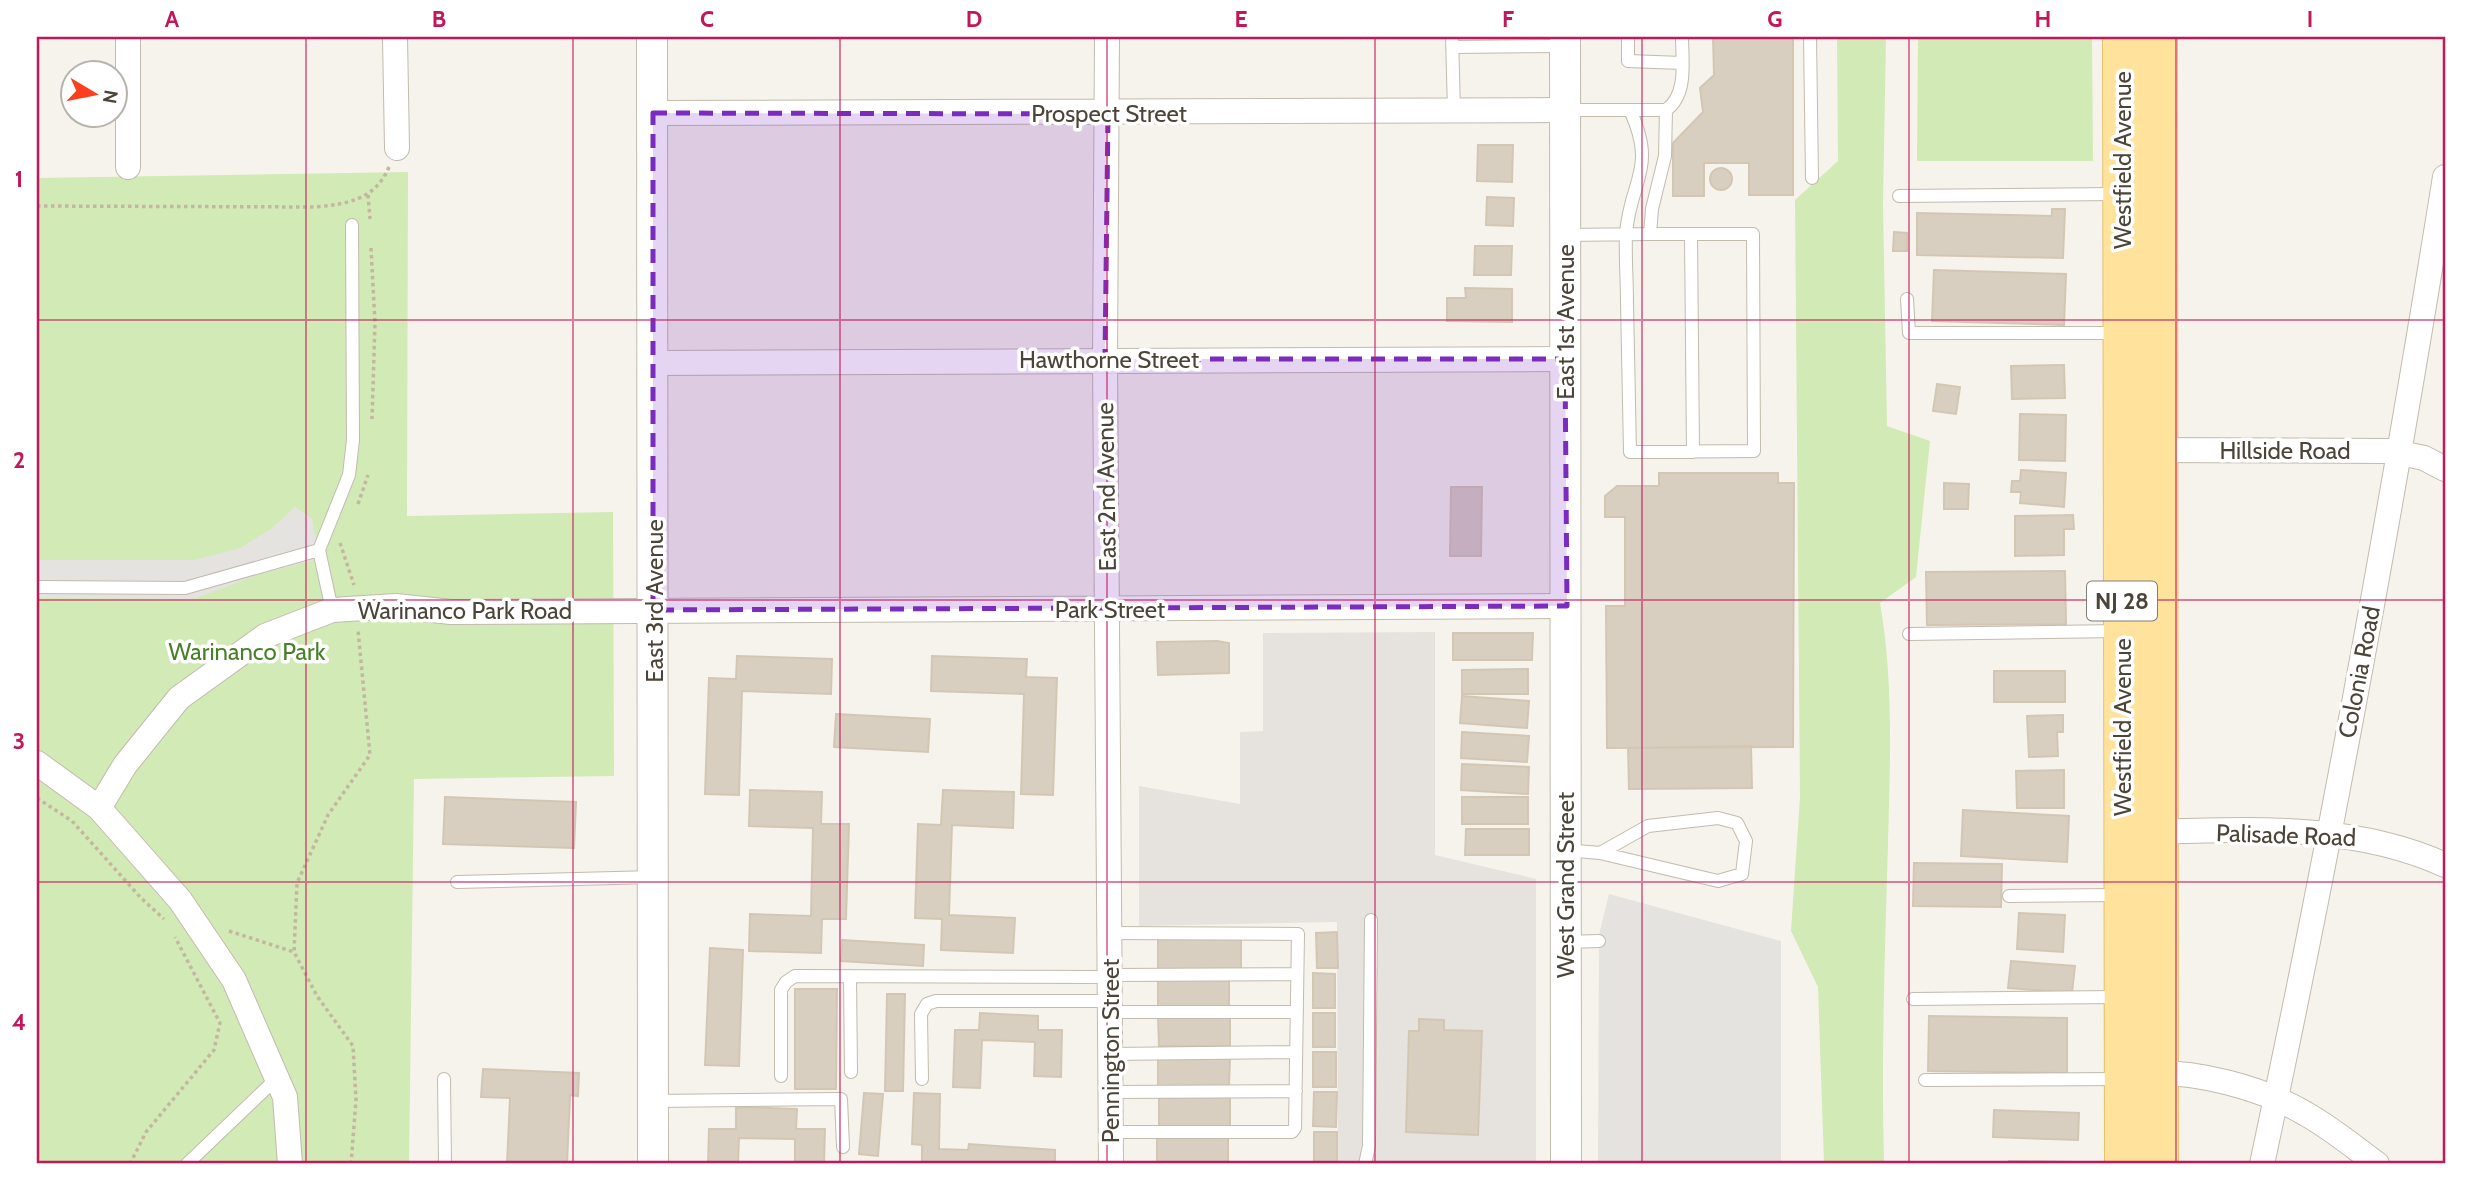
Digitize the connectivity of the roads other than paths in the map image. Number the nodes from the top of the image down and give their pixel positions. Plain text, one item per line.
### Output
1 (128, 37) edge
2 (395, 37) edge
3 (653, 37) edge
4 (1107, 37) edge
5 (1628, 37) edge
6 (1682, 37) edge
7 (1810, 37) edge
8 (2122, 37) edge
9 (2158, 37) edge
10 (1565, 41) edge
11 (1452, 42) edge
12 (1682, 63) junction
13 (1454, 110) junction
14 (1566, 110) junction
15 (1630, 110) junction
16 (1666, 110) junction
17 (653, 113) junction
18 (1108, 114) junction
19 (397, 148) road end
20 (128, 167) dead end
21 (2445, 177) edge
22 (1812, 178) dead end
23 (2122, 194) junction
24 (1899, 196) dead end
25 (2442, 221) edge
26 (352, 225) dead end
27 (1626, 234) junction
28 (1650, 234) junction
29 (1691, 234) junction
30 (1565, 235) junction
31 (1908, 299) dead end
32 (2122, 333) junction
33 (1105, 359) junction
34 (1565, 359) junction
35 (653, 363) junction
36 (2140, 450) junction
37 (1693, 452) junction
38 (2401, 452) junction
39 (2445, 469) edge
40 (319, 550) junction
41 (37, 587) edge
42 (1566, 606) junction
43 (1108, 609) junction
44 (332, 610) junction
45 (653, 610) junction
46 (2122, 631) junction
47 (1909, 634) dead end
48 (37, 763) edge
49 (99, 808) junction
50 (2141, 832) junction
51 (2329, 833) junction
52 (1565, 850) junction
53 (1600, 853) junction
54 (2445, 865) edge
55 (654, 877) junction
56 (457, 882) dead end
57 (2123, 895) junction
58 (2009, 896) dead end
59 (1371, 920) dead end
60 (1110, 935) junction
61 (1599, 941) dead end
62 (1565, 942) junction
63 (1297, 974) junction
64 (850, 976) junction
65 (1110, 991) junction
66 (2123, 997) junction
67 (1913, 999) dead end
68 (1297, 1012) junction
69 (1296, 1052) junction
70 (1110, 1054) junction
71 (851, 1072) dead end
72 (2136, 1075) junction
73 (781, 1076) dead end
74 (277, 1078) junction
75 (444, 1079) dead end
76 (922, 1079) dead end
77 (1925, 1080) dead end
78 (1296, 1091) junction
79 (1110, 1092) junction
80 (2276, 1099) junction
81 (655, 1101) junction
82 (1110, 1132) junction
83 (843, 1147) dead end
84 (187, 1164) edge
85 (290, 1164) edge
86 (445, 1164) edge
87 (653, 1164) edge
88 (1111, 1164) edge
89 (1365, 1164) edge
90 (1566, 1164) edge
91 (2124, 1164) edge
92 (2159, 1164) edge
93 (2262, 1164) edge
94 (2377, 1164) edge

1 - 20 street
2 - 19 street
3 - 17 street, East 3rd Avenue
4 - 18 street, East 2nd Avenue
5 - 12 lane
6 - 12 lane
7 - 22 lane
8 - 23 main road, Westfield Avenue / NJ 28
9 - 36 main road, Westfield Avenue / NJ 28
10 - 11 lane
10 - 14 street, East 1st Avenue
11 - 13 lane
12 - 16 lane
13 - 14 street, Prospect Street
13 - 18 street, Prospect Street
14 - 15 lane
14 - 30 street, East 1st Avenue
15 - 16 lane
15 - 27 lane
16 - 28 lane
17 - 18 street, Prospect Street
17 - 35 street, East 3rd Avenue
18 - 33 street, East 2nd Avenue
21 - 25 street, Colonia Road
23 - 24 lane
23 - 32 main road, Westfield Avenue / NJ 28
25 - 38 street, Colonia Road
26 - 40 lane
27 - 28 lane
27 - 30 lane
27 - 37 lane
28 - 29 lane
29 - 37 lane
29 - 37 lane
30 - 34 street, East 1st Avenue
31 - 32 lane
32 - 36 main road, Westfield Avenue / NJ 28
33 - 34 street, Hawthorne Street
33 - 35 street, Hawthorne Street
33 - 43 street, East 2nd Avenue
34 - 42 street, East 1st Avenue
35 - 45 street, East 3rd Avenue
36 - 38 street, Hillside Road
36 - 46 main road, Westfield Avenue / NJ 28
36 - 50 main road, Westfield Avenue / NJ 28
38 - 39 street, Hillside Road
38 - 51 street, Colonia Road
40 - 41 lane
40 - 44 lane, Warinanco Park Road
42 - 43 street, Park Street
42 - 52 street, West Grand Street
43 - 45 street, Park Street
43 - 60 street, East 2nd Avenue
44 - 45 street, Warinanco Park Road
44 - 49 street
45 - 55 street, East 3rd Avenue
46 - 47 lane
46 - 50 main road, Westfield Avenue / NJ 28
48 - 49 street
49 - 74 street
50 - 51 street, Palisade Road
50 - 57 main road, Westfield Avenue / NJ 28
50 - 72 main road, Westfield Avenue / NJ 28
51 - 54 street, Palisade Road
51 - 80 street, Colonia Road
52 - 53 lane
52 - 62 street, West Grand Street
53 - 53 lane
55 - 56 lane
55 - 81 street, East 3rd Avenue
57 - 58 lane
57 - 66 main road, Westfield Avenue / NJ 28
59 - 89 lane
60 - 63 lane
60 - 65 street, Pennington Street
61 - 62 lane
62 - 90 street, West Grand Street
63 - 65 lane
63 - 68 lane
64 - 65 lane
64 - 71 lane
64 - 73 lane
65 - 68 lane
65 - 70 street, Pennington Street
65 - 76 lane
66 - 67 lane
66 - 72 main road, Westfield Avenue / NJ 28
68 - 69 lane
69 - 70 lane
69 - 78 lane
70 - 79 street, Pennington Street
72 - 77 lane
72 - 80 street
72 - 91 main road, Westfield Avenue / NJ 28
72 - 92 main road, Westfield Avenue / NJ 28
74 - 84 lane
74 - 85 street
75 - 86 lane
78 - 79 lane
78 - 82 lane
79 - 82 street, Pennington Street
80 - 93 street, Colonia Road
80 - 94 street
81 - 83 lane
81 - 87 street, East 3rd Avenue
82 - 88 street, Pennington Street

